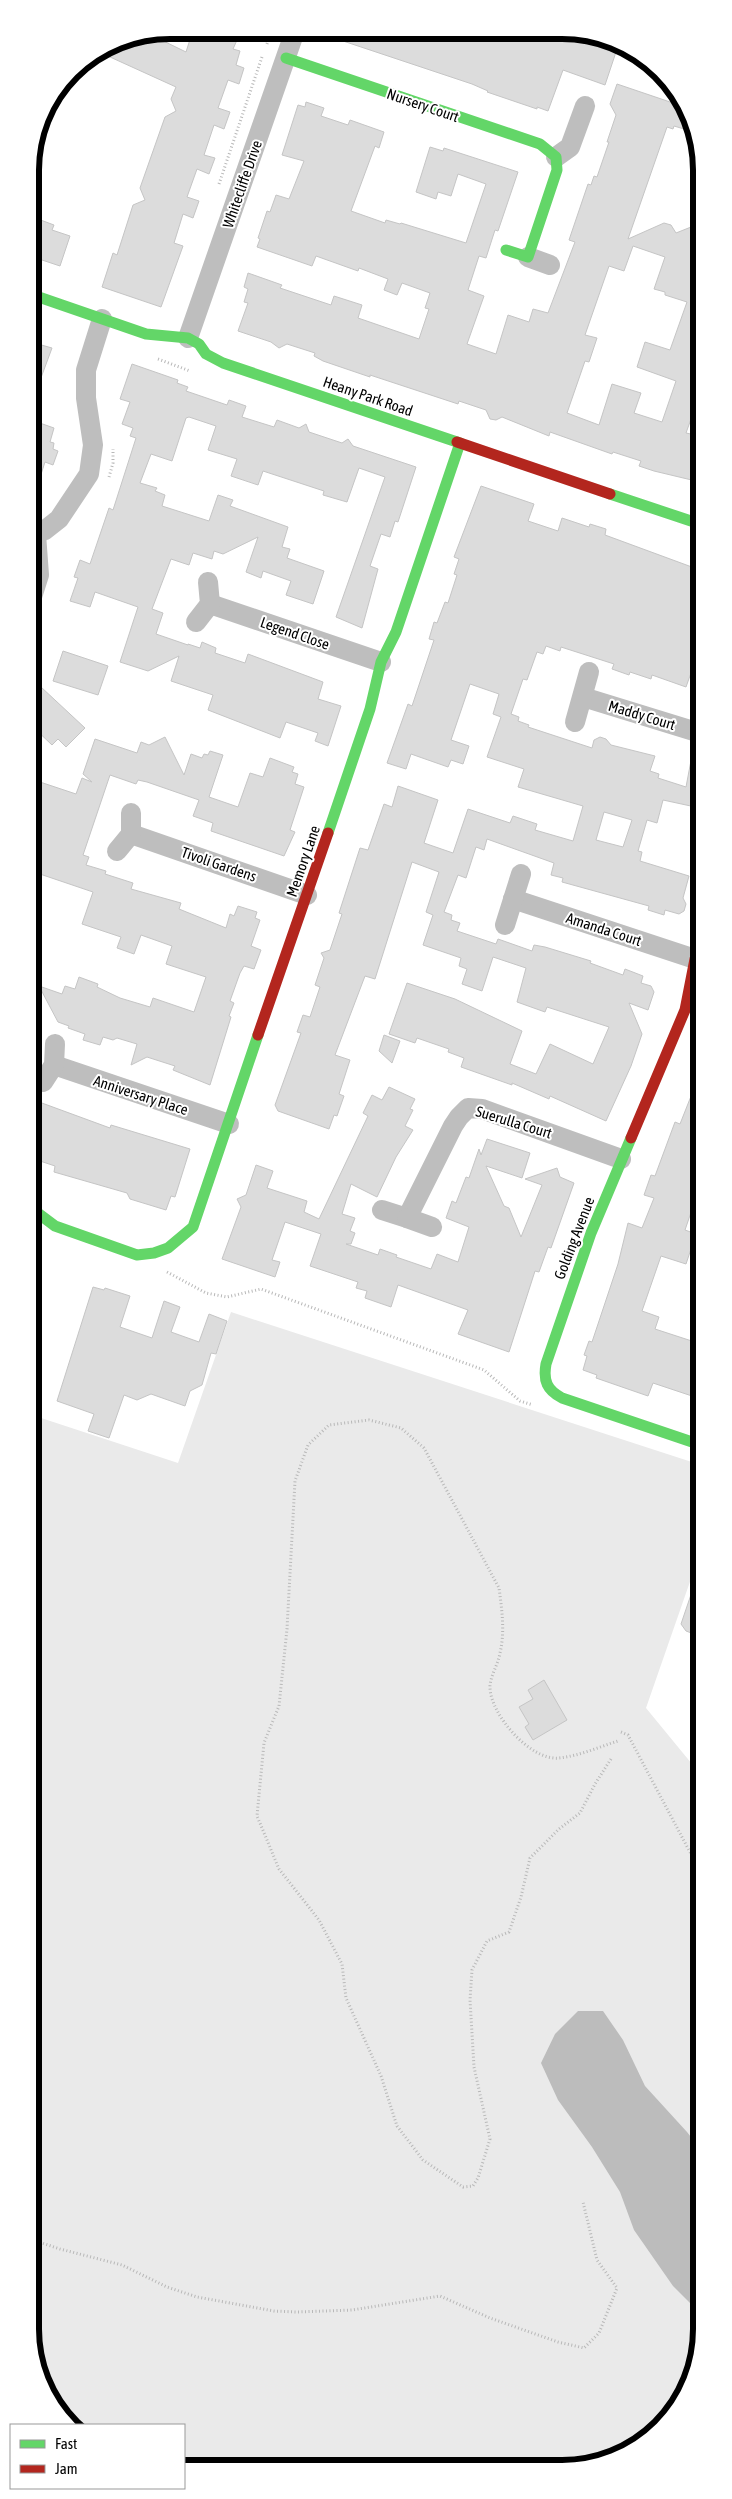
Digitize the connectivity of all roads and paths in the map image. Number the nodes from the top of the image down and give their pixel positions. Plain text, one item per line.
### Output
1 (268, 39) edge
2 (292, 39) edge
3 (286, 58) junction
4 (585, 106) dead end
5 (556, 157) junction
6 (217, 191) dead end
7 (506, 250) dead end
8 (528, 257) junction
9 (550, 265) dead end
10 (39, 297) edge
11 (102, 319) junction
12 (188, 338) junction
13 (460, 443) junction
14 (693, 522) edge
15 (39, 532) edge
16 (208, 582) dead end
17 (210, 604) junction
18 (196, 622) dead end
19 (381, 662) junction
20 (589, 672) dead end
21 (583, 697) junction
22 (575, 722) dead end
23 (693, 731) edge
24 (130, 813) dead end
25 (131, 834) junction
26 (117, 851) dead end
27 (521, 874) dead end
28 (307, 895) junction
29 (513, 899) junction
30 (505, 925) dead end
31 (693, 952) edge
32 (693, 972) edge
33 (55, 1044) dead end
34 (229, 1124) junction
35 (621, 1159) junction
36 (382, 1210) dead end
37 (39, 1214) edge
38 (407, 1218) junction
39 (432, 1227) dead end
40 (168, 1272) dead end
41 (538, 1407) dead end
42 (693, 1442) edge
43 (621, 1732) dead end
44 (618, 1741) dead end
45 (611, 1759) dead end
46 (693, 1858) edge
47 (583, 2202) dead end
48 (39, 2242) edge

1 - 6 path
2 - 3 street, Whitecliffe Drive
3 - 5 street, Nursery Court
3 - 12 street, Whitecliffe Drive
4 - 5 street
5 - 8 street
7 - 8 street
8 - 9 street
10 - 11 street
11 - 12 street
11 - 15 street
12 - 13 street, Heany Park Road
13 - 14 street, Heany Park Road
13 - 19 street, Memory Lane
16 - 17 street
17 - 18 street
17 - 19 street, Legend Close
19 - 28 street, Memory Lane
20 - 21 street
21 - 22 street
21 - 23 street, Maddy Court
24 - 25 street
25 - 26 street
25 - 28 street, Tivoli Gardens
27 - 29 street
28 - 34 street, Memory Lane
29 - 30 street
29 - 31 street, Amanda Court
32 - 35 street, Golding Avenue
33 - 34 street, Anniversary Place
34 - 37 street, Memory Lane
35 - 38 street, Suerulla Court
35 - 42 street, Golding Avenue
36 - 38 street
38 - 39 street
40 - 41 path
43 - 46 path
44 - 45 path
47 - 48 path

